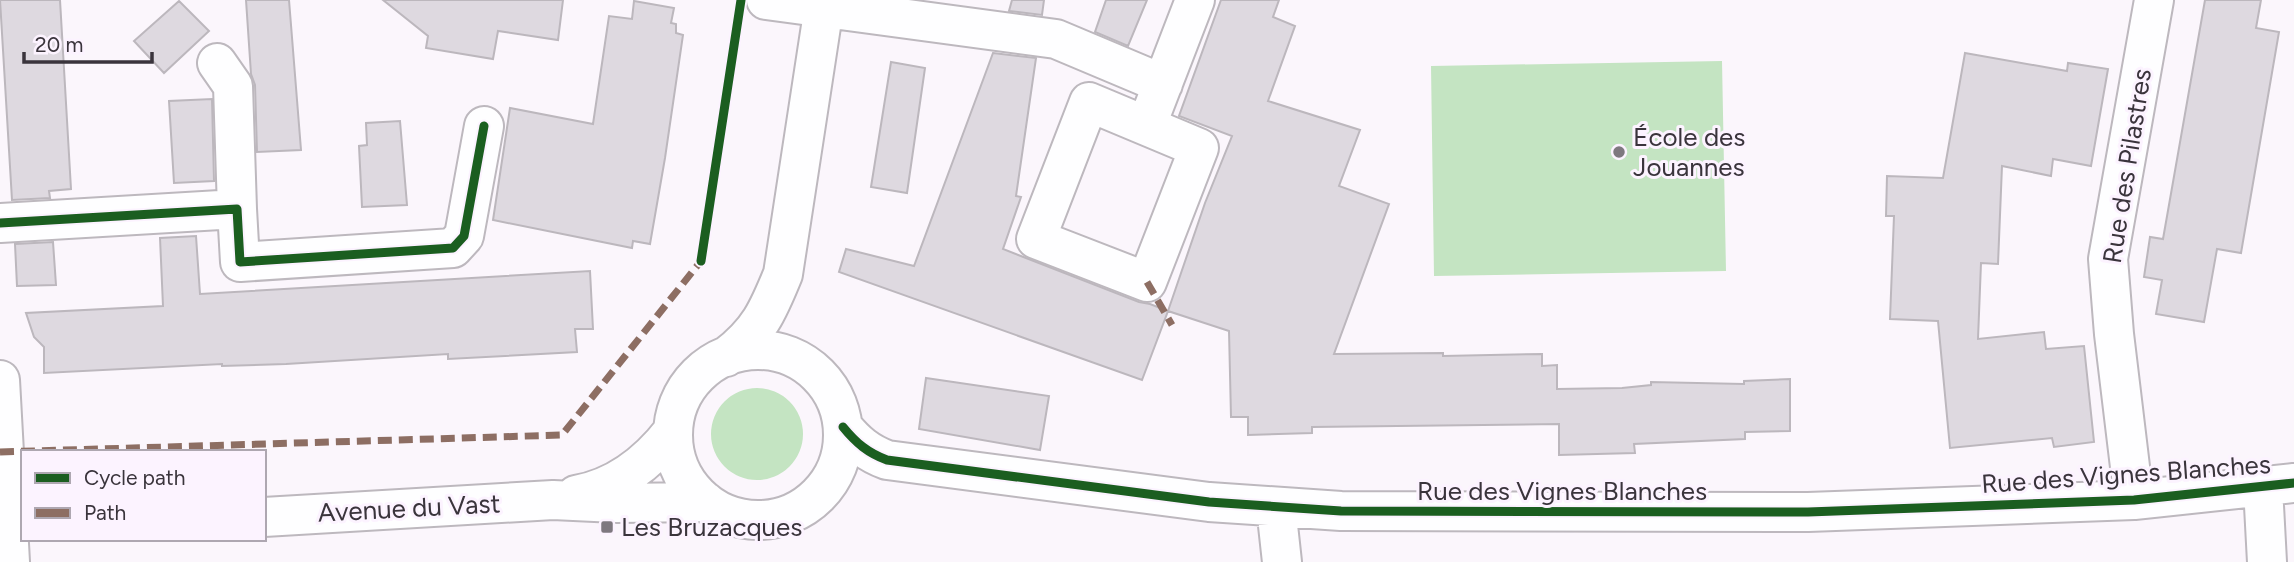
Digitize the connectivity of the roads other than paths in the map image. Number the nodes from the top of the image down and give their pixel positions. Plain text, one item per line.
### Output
1 (766, 0) edge
2 (1195, 0) edge
3 (2154, 0) edge
4 (825, 5) edge
5 (217, 64) dead end
6 (1163, 84) junction
7 (1146, 125) junction
8 (484, 126) dead end
9 (237, 209) junction
10 (0, 223) edge
11 (783, 274) junction
12 (726, 357) junction
13 (808, 367) junction
14 (0, 380) edge
15 (843, 427) junction
16 (673, 431) junction
17 (887, 460) junction
18 (838, 466) junction
19 (2279, 485) edge
20 (553, 500) junction
21 (2134, 500) junction
22 (706, 502) junction
23 (1276, 507) junction
24 (266, 517) edge
25 (10, 539) edge
26 (1282, 562) edge
27 (2267, 562) edge

1 - 4 street
2 - 6 street
3 - 21 street, Rue des Pilastres
4 - 6 street
4 - 11 street
5 - 9 street
6 - 7 street
7 - 7 street
8 - 9 street
9 - 10 street
11 - 12 street
11 - 13 street
12 - 13 street
12 - 16 street
13 - 15 street
14 - 25 street
15 - 17 street, Rue des Vignes Blanches
15 - 18 street
16 - 20 street, Avenue du Vast
16 - 22 street
17 - 18 street, Rue des Vignes Blanches
17 - 23 street, Rue des Vignes Blanches
18 - 22 street
19 - 21 street, Rue des Vignes Blanches
19 - 27 street
20 - 22 street, Avenue du Vast
20 - 24 street, Avenue du Vast
21 - 23 street, Rue des Vignes Blanches
23 - 26 street

